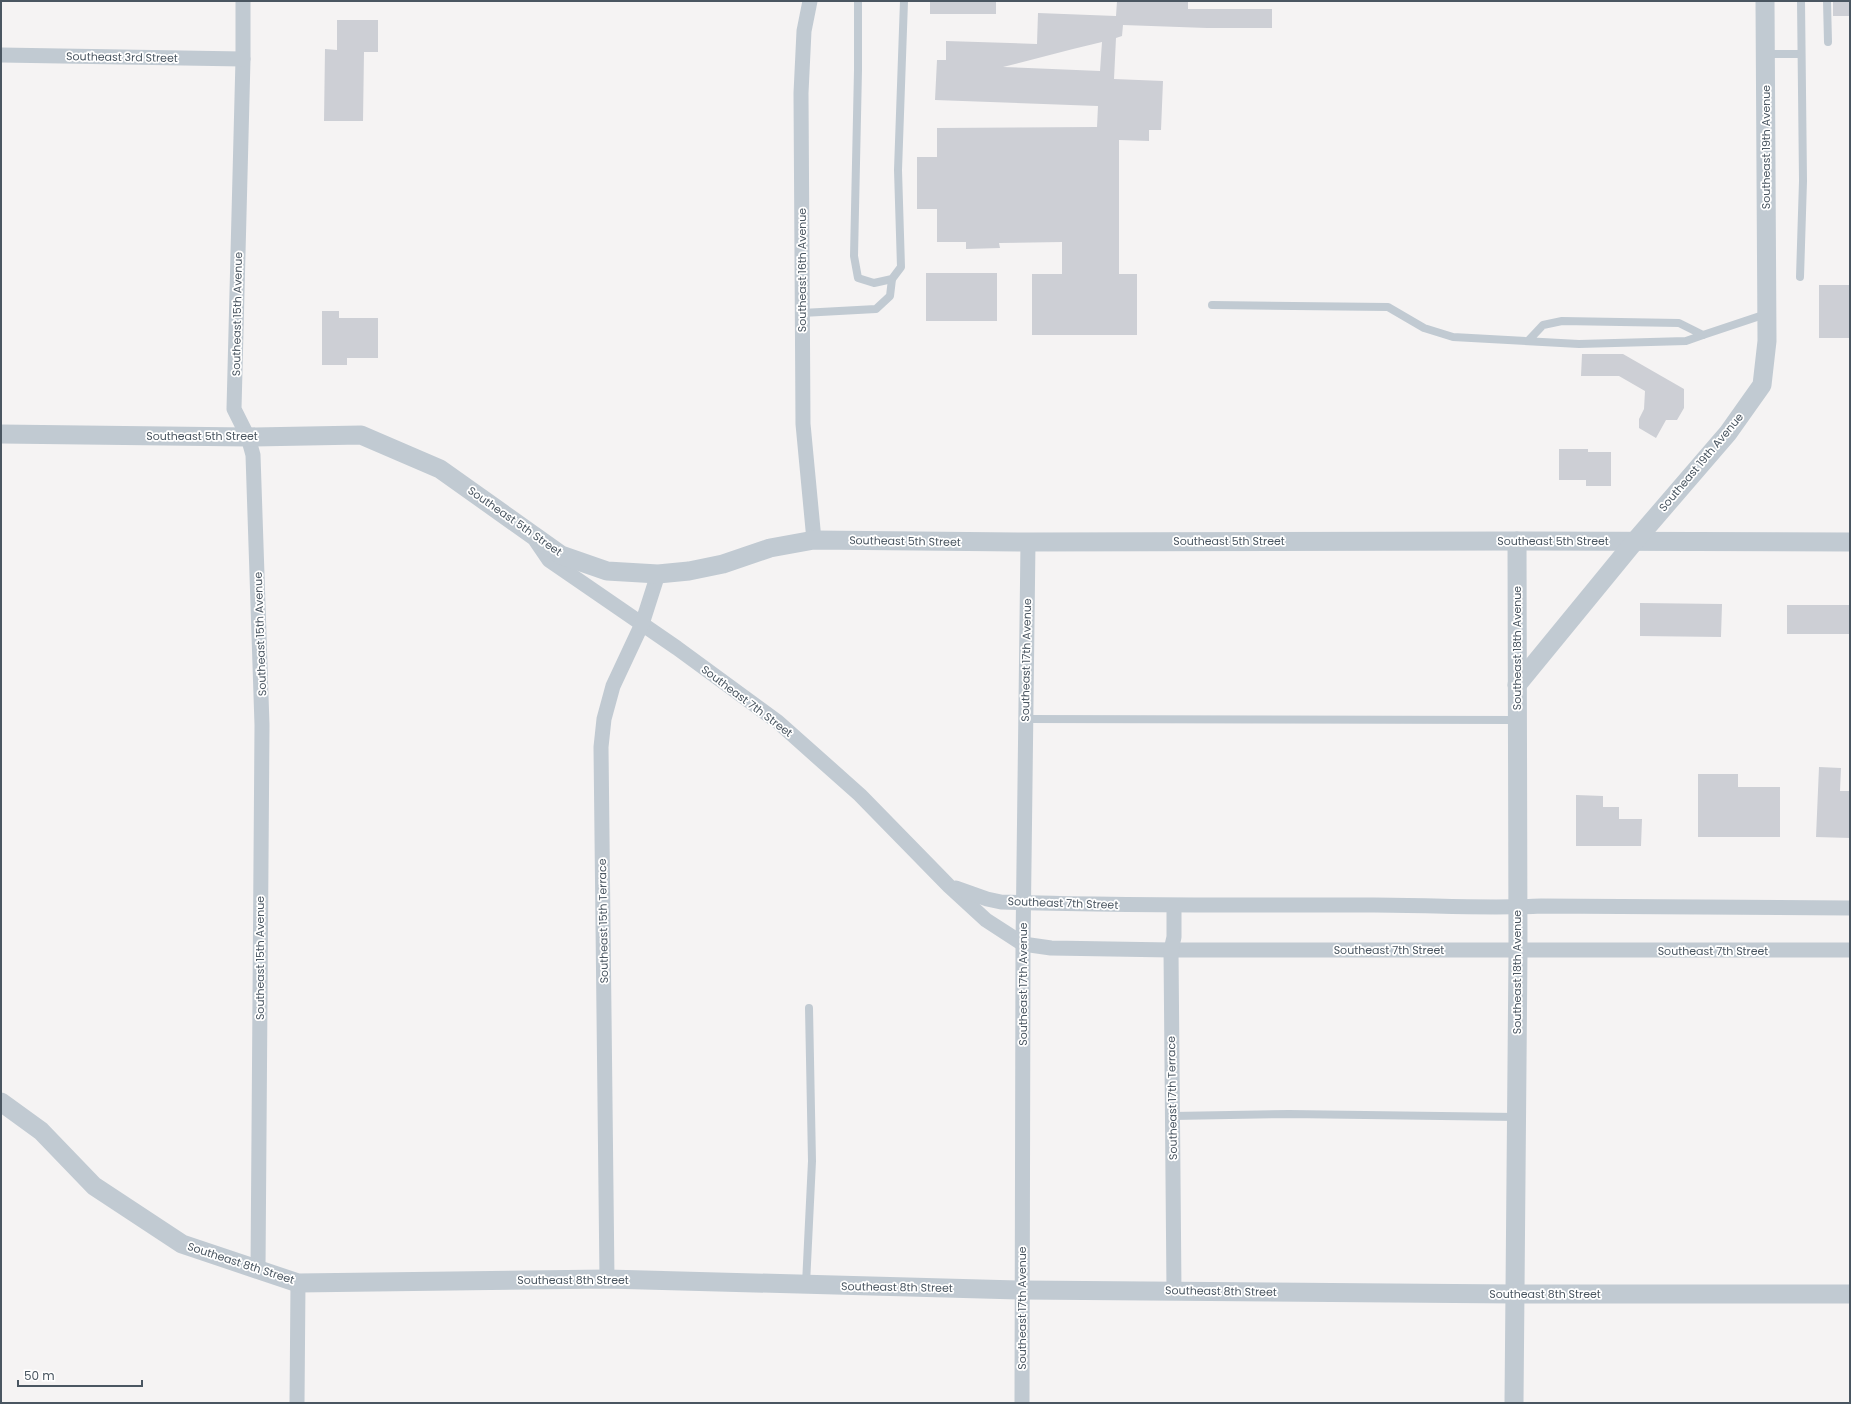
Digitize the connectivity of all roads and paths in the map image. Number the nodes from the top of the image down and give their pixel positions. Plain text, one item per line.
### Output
1 (242, 1) edge
2 (810, 1) edge
3 (858, 1) edge
4 (904, 1) edge
5 (1765, 1) edge
6 (1801, 1) edge
7 (1827, 1) edge
8 (1828, 42) dead end
9 (1765, 54) junction
10 (1801, 54) junction
11 (1, 55) edge
12 (243, 59) junction
13 (1800, 277) dead end
14 (892, 279) junction
15 (1212, 306) dead end
16 (802, 313) junction
17 (1766, 314) junction
18 (1703, 335) junction
19 (1528, 341) junction
20 (1, 434) edge
21 (248, 437) junction
22 (531, 534) junction
23 (814, 540) junction
24 (1518, 540) junction
25 (1635, 540) junction
26 (1028, 542) junction
27 (1850, 542) edge
28 (658, 574) junction
29 (642, 624) junction
30 (1517, 685) junction
31 (1025, 719) junction
32 (1517, 720) junction
33 (949, 886) junction
34 (1023, 902) junction
35 (1174, 906) junction
36 (1518, 908) junction
37 (1850, 908) edge
38 (1023, 944) junction
39 (1171, 950) junction
40 (1850, 950) edge
41 (1518, 951) junction
42 (809, 1008) dead end
43 (1, 1102) edge
44 (1173, 1116) junction
45 (1516, 1117) junction
46 (258, 1270) junction
47 (607, 1279) junction
48 (298, 1282) junction
49 (806, 1284) junction
50 (1022, 1290) junction
51 (1174, 1291) junction
52 (1515, 1294) junction
53 (1850, 1294) edge
54 (297, 1403) edge
55 (1022, 1403) edge
56 (1514, 1403) edge

1 - 12 street, Southeast 15th Avenue
2 - 16 street, Southeast 16th Avenue
3 - 14 lane
4 - 14 lane
5 - 9 street, Southeast 19th Avenue
6 - 10 lane
7 - 8 lane
9 - 10 lane
9 - 17 street, Southeast 19th Avenue
10 - 13 lane
11 - 12 street, Southeast 3rd Street
12 - 21 street, Southeast 15th Avenue
14 - 16 lane
15 - 19 lane
16 - 23 street, Southeast 16th Avenue
17 - 18 lane
17 - 25 street, Southeast 19th Avenue
18 - 19 lane
18 - 19 lane
20 - 21 street, Southeast 5th Street
21 - 22 street, Southeast 5th Street
21 - 46 street, Southeast 15th Avenue
22 - 28 street, Southeast 5th Street
22 - 29 street, Southeast 7th Street
23 - 26 street, Southeast 5th Street
23 - 28 street, Southeast 5th Street
24 - 25 street, Southeast 5th Street
24 - 26 street, Southeast 5th Street
24 - 30 street, Southeast 18th Avenue
25 - 27 street, Southeast 5th Street
25 - 30 street, Southeast 19th Avenue
26 - 31 street, Southeast 17th Avenue
28 - 29 street, Southeast 15th Terrace
29 - 33 street, Southeast 7th Street
29 - 47 street, Southeast 15th Terrace
30 - 32 street, Southeast 18th Avenue
31 - 32 lane
31 - 34 street, Southeast 17th Avenue
32 - 36 street, Southeast 18th Avenue
33 - 34 street, Southeast 7th Street
33 - 38 street, Southeast 7th Street
34 - 35 street, Southeast 7th Street
34 - 38 street, Southeast 17th Avenue
35 - 36 street, Southeast 7th Street
35 - 39 street, Southeast 17th Terrace
36 - 37 street, Southeast 7th Street
36 - 41 street, Southeast 18th Avenue
38 - 39 street, Southeast 7th Street
38 - 50 street, Southeast 17th Avenue
39 - 41 street, Southeast 7th Street
39 - 44 street, Southeast 17th Terrace
40 - 41 street, Southeast 7th Street
41 - 45 street, Southeast 18th Avenue
42 - 49 lane
43 - 46 street, Southeast 8th Street
44 - 45 lane
44 - 51 street, Southeast 17th Terrace
45 - 52 street, Southeast 18th Avenue
46 - 48 street, Southeast 8th Street
47 - 48 street, Southeast 8th Street
47 - 49 street, Southeast 8th Street
48 - 54 street
49 - 50 street, Southeast 8th Street
50 - 51 street, Southeast 8th Street
50 - 55 street, Southeast 17th Avenue
51 - 52 street, Southeast 8th Street
52 - 53 street, Southeast 8th Street
52 - 56 street, Southeast 18th Avenue

